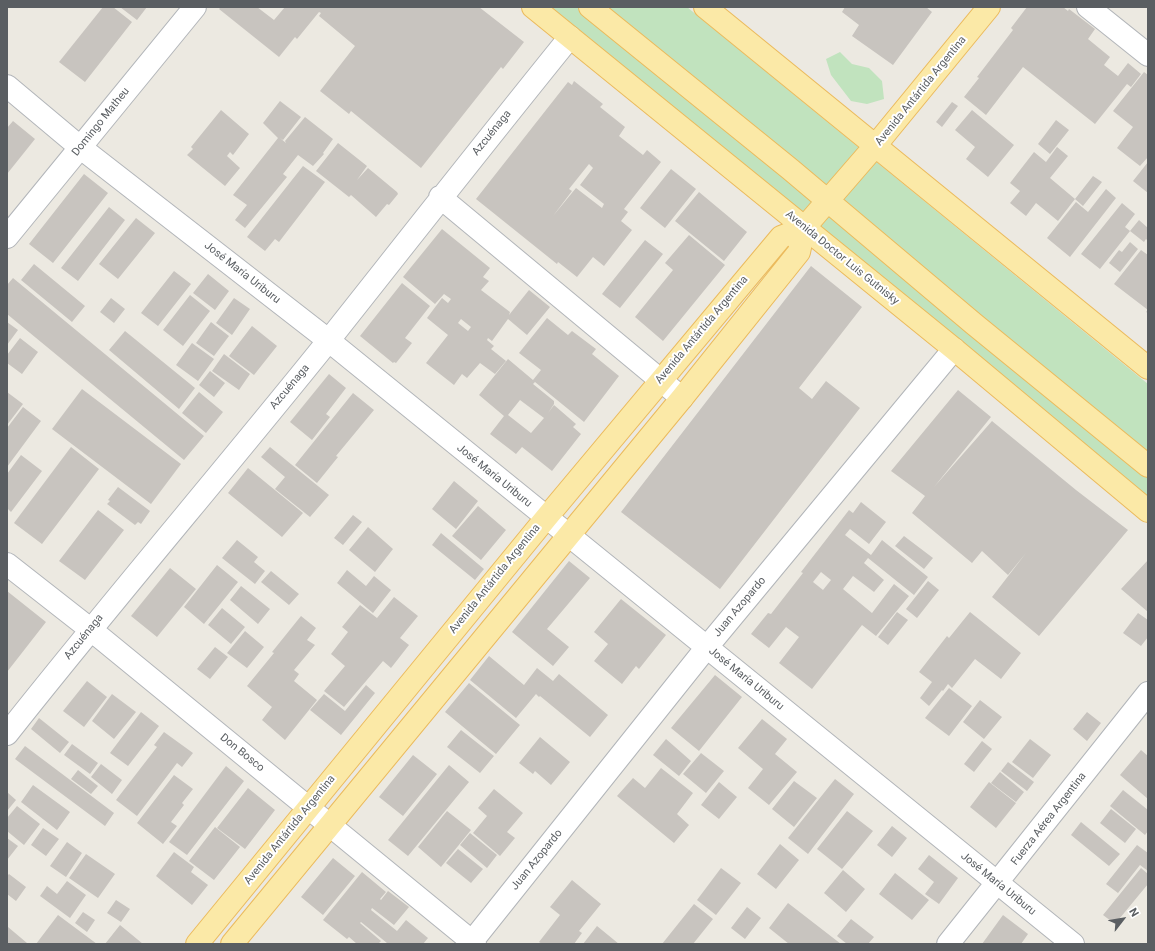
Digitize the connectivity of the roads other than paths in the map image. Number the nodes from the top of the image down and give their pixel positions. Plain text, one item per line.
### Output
1 (195, 7) edge
2 (534, 7) edge
3 (590, 7) edge
4 (705, 7) edge
5 (1088, 7) edge
6 (984, 9) edge
7 (570, 37) junction
8 (1148, 55) edge
9 (7, 86) edge
10 (875, 146) junction
11 (81, 148) junction
12 (440, 197) junction
13 (828, 201) junction
14 (804, 228) junction
15 (7, 237) edge
16 (328, 340) junction
17 (954, 349) junction
18 (1148, 368) edge
19 (661, 379) junction
20 (682, 398) junction
21 (1148, 466) edge
22 (1148, 511) edge
23 (546, 518) junction
24 (569, 536) junction
25 (7, 564) edge
26 (90, 629) junction
27 (707, 647) junction
28 (1148, 692) edge
29 (7, 734) edge
30 (309, 807) junction
31 (329, 826) junction
32 (998, 883) junction
33 (472, 943) edge
34 (197, 944) edge
35 (232, 944) edge
36 (948, 944) edge
37 (1073, 944) edge

1 - 11 street, Domingo Matheu
2 - 7 main road, Avenida Doctor Luis Gutnisky
3 - 13 main road
4 - 10 main road
5 - 8 street
6 - 10 main road, Avenida Antártida Argentina
7 - 12 street, Azcuénaga
7 - 14 main road, Avenida Doctor Luis Gutnisky
9 - 11 street, José María Uriburu
10 - 13 main road, Avenida Antártida Argentina
10 - 18 main road
11 - 15 street, Domingo Matheu
11 - 16 street, José María Uriburu
12 - 16 street, Azcuénaga
12 - 19 street
13 - 14 main road, Avenida Antártida Argentina
13 - 21 main road
14 - 17 main road, Avenida Doctor Luis Gutnisky
14 - 19 main road, Avenida Antártida Argentina
14 - 20 main road, Avenida Antártida Argentina
16 - 23 street, José María Uriburu
16 - 26 street, Azcuénaga
17 - 22 main road, Avenida Doctor Luis Gutnisky
17 - 27 street, Juan Azopardo
19 - 20 street
19 - 23 main road, Avenida Antártida Argentina
20 - 24 main road, Avenida Antártida Argentina
23 - 24 street, José María Uriburu
23 - 30 main road, Avenida Antártida Argentina
24 - 27 street, José María Uriburu
24 - 31 main road, Avenida Antártida Argentina
25 - 26 street, Don Bosco
26 - 29 street, Azcuénaga
26 - 30 street, Don Bosco
27 - 32 street, José María Uriburu
27 - 33 street, Juan Azopardo
28 - 32 street, Fuerza Aérea Argentina
30 - 31 street, Don Bosco
30 - 34 main road, Avenida Antártida Argentina
31 - 33 street, Don Bosco
31 - 35 main road, Avenida Antártida Argentina
32 - 36 street, Fuerza Aérea Argentina
32 - 37 street, José María Uriburu

